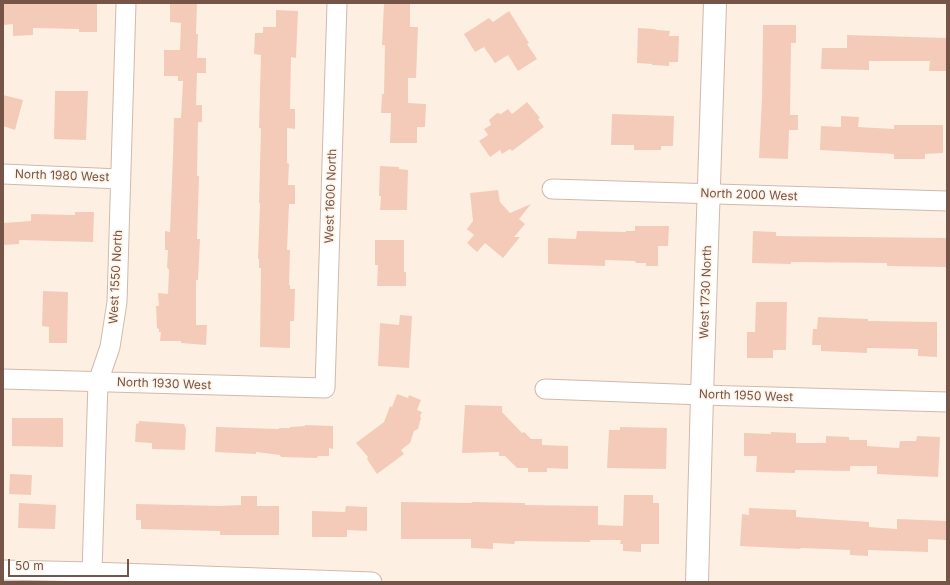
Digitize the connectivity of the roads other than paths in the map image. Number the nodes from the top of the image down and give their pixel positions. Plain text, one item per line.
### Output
1 (126, 3) edge
2 (337, 3) edge
3 (715, 3) edge
4 (3, 174) edge
5 (120, 179) junction
6 (552, 189) dead end
7 (709, 194) junction
8 (947, 201) edge
9 (3, 379) edge
10 (98, 382) junction
11 (325, 388) joint
12 (545, 389) dead end
13 (702, 395) junction
14 (947, 402) edge
15 (3, 570) edge
16 (92, 572) junction
17 (372, 582) edge
18 (697, 582) edge

1 - 5 street, West 1550 North
2 - 11 street, West 1600 North
3 - 7 street, West 1730 North
4 - 5 street, North 1980 West
5 - 10 street, West 1550 North
6 - 7 street, North 2000 West
7 - 8 street, North 2000 West
7 - 13 street, West 1730 North
9 - 10 street, North 1930 West
10 - 11 street, North 1930 West
10 - 16 street, West 1550 North
12 - 13 street, North 1950 West
13 - 14 street, North 1950 West
13 - 18 street, West 1730 North
15 - 16 street
16 - 17 street

